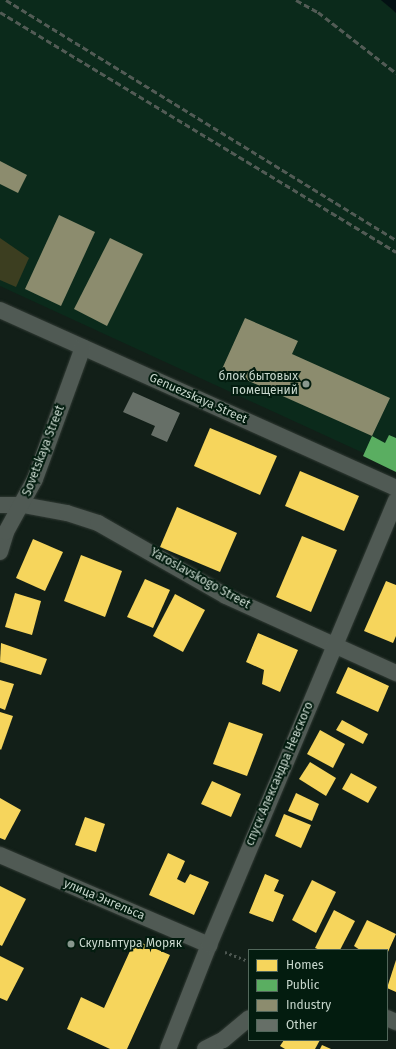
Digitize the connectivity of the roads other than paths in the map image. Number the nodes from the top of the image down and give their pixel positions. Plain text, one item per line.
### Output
1 (0, 310) edge
2 (83, 347) junction
3 (396, 488) edge
4 (396, 501) edge
5 (23, 504) junction
6 (0, 505) edge
7 (0, 552) edge
8 (334, 645) junction
9 (396, 673) edge
10 (0, 856) edge
11 (209, 945) junction
12 (248, 1019) edge
13 (168, 1049) edge
14 (205, 1049) edge

1 - 2 street, Genuezskaya Street
2 - 3 street, Genuezskaya Street
2 - 5 street, Sovetskaya Street
4 - 8 street, спуск Александра Невского
5 - 6 street
5 - 7 street, Sovetskaya Street
5 - 8 street, Yaroslavskogo Street
8 - 9 street, Yaroslavskogo Street
8 - 11 street, спуск Александра Невского
10 - 11 street, улица Энгельса
11 - 13 street, спуск Александра Невского
12 - 14 street

